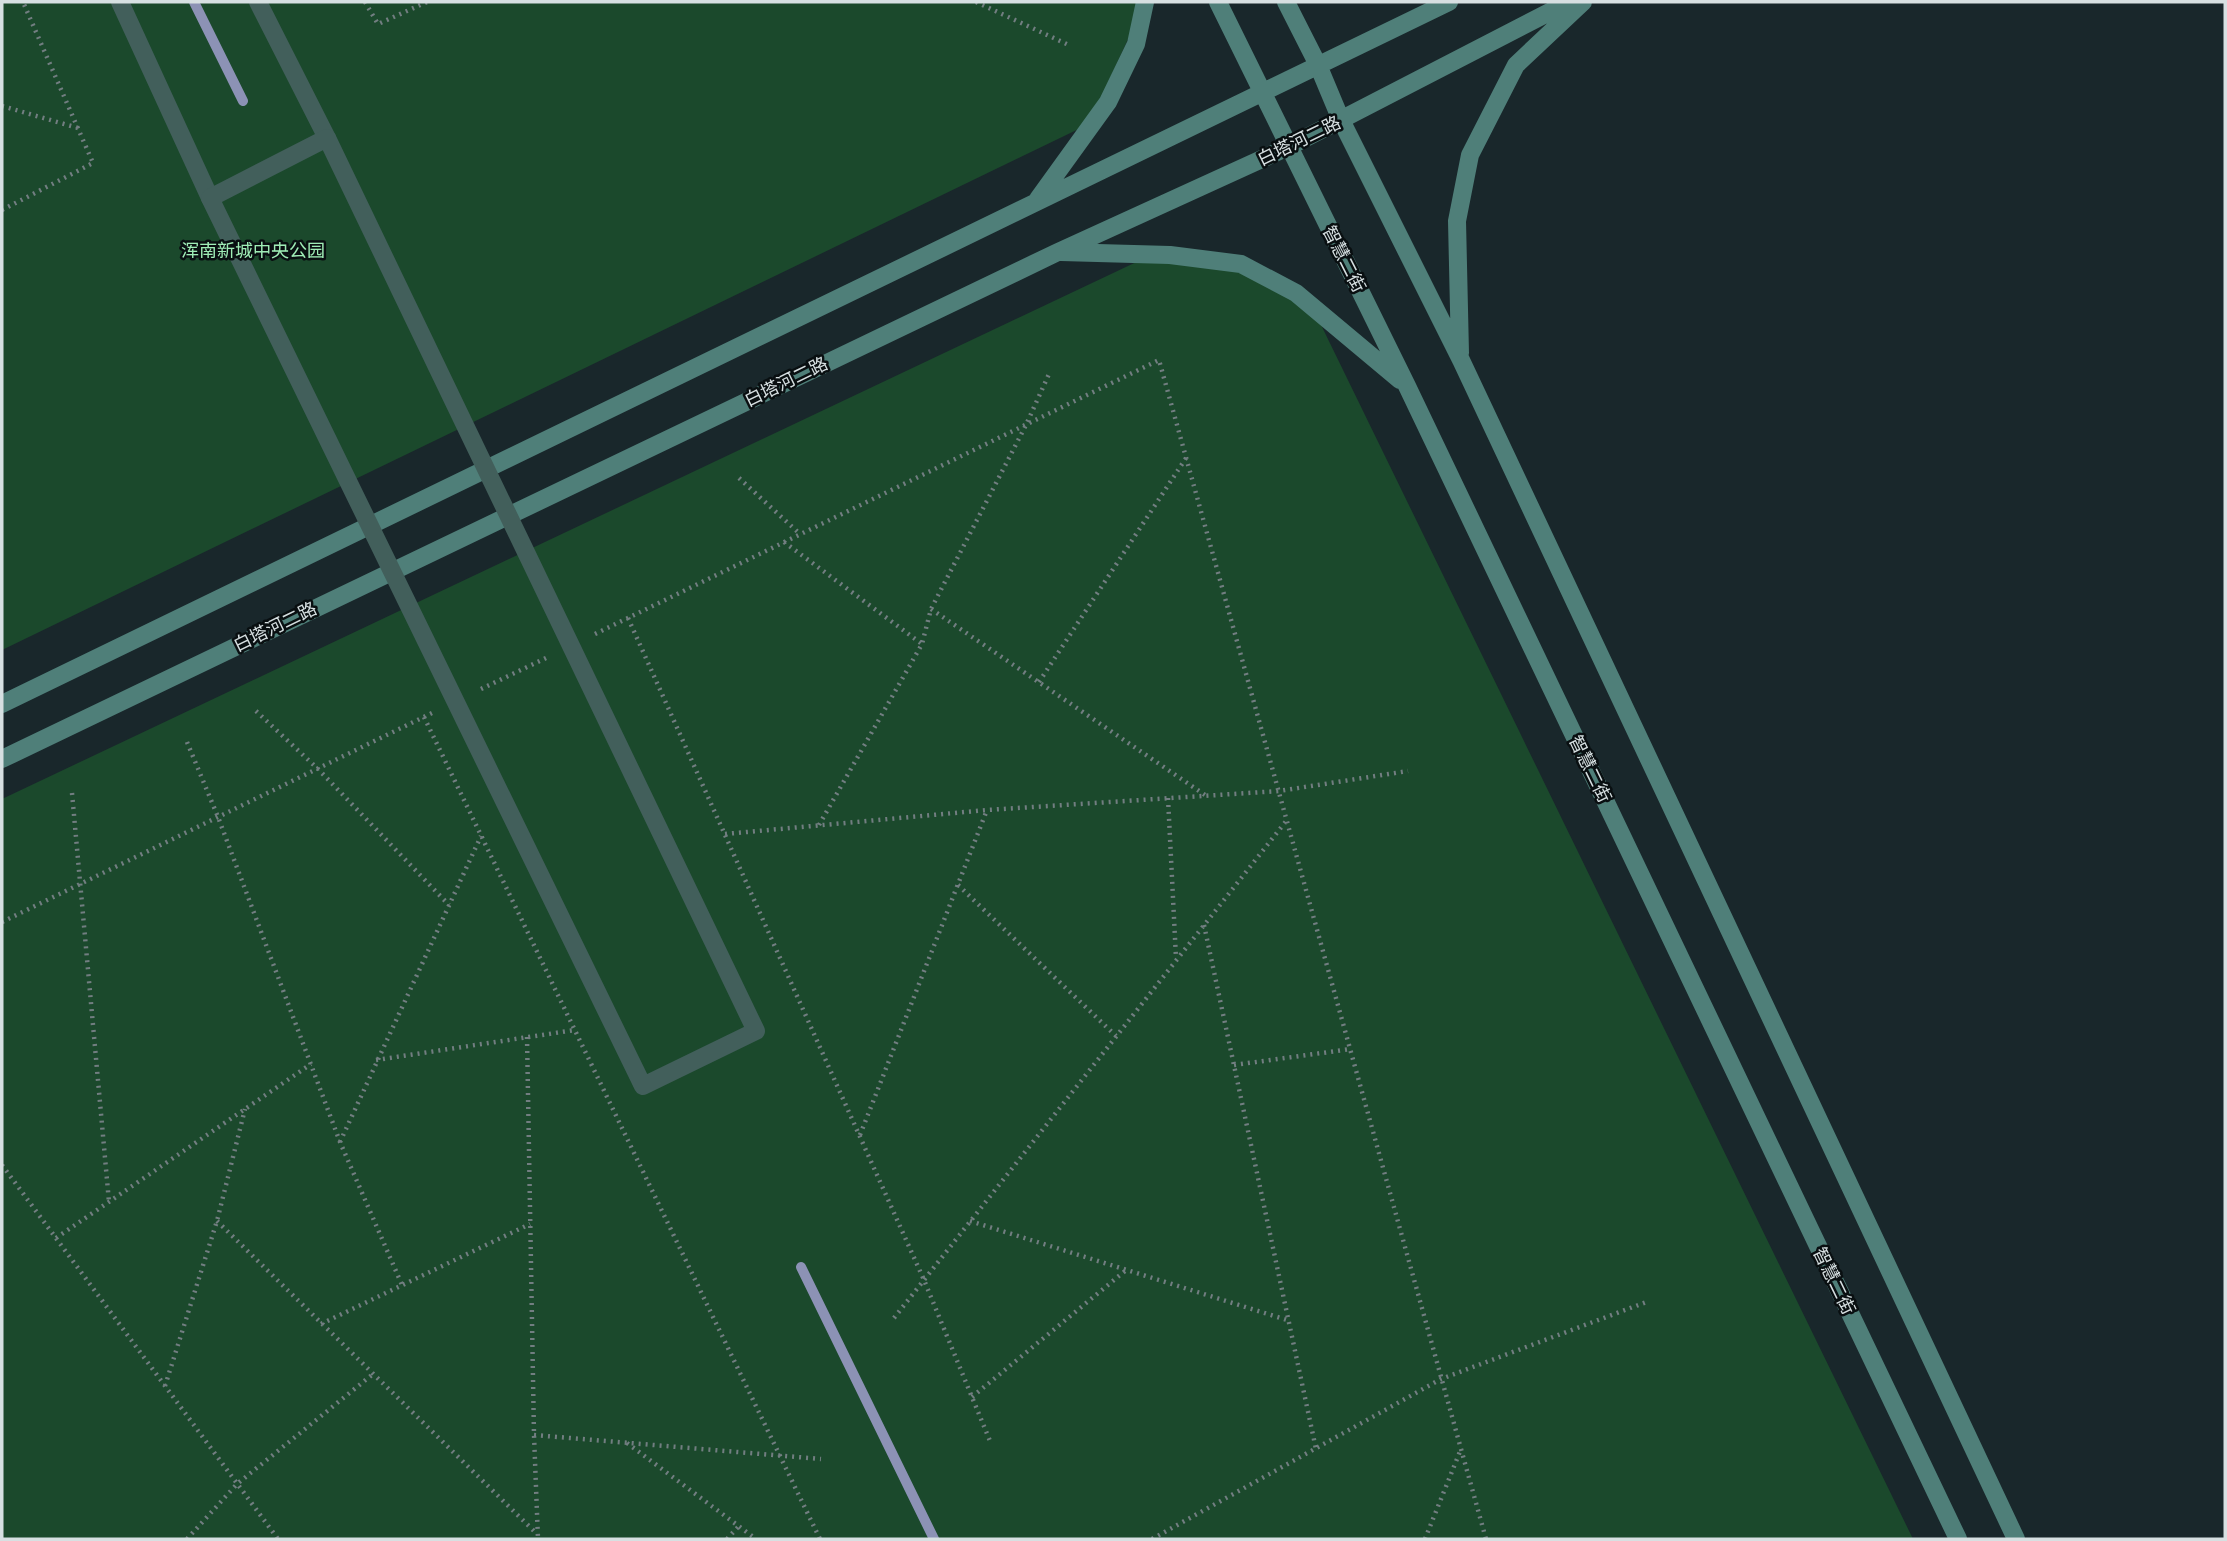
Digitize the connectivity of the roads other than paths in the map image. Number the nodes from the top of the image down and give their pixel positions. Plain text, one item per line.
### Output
1 (120, 2) edge
2 (258, 2) edge
3 (1145, 2) edge
4 (1218, 2) edge
5 (1286, 2) edge
6 (1449, 2) edge
7 (1569, 2) edge
8 (1583, 2) edge
9 (1318, 65) junction
10 (1262, 92) junction
11 (1341, 120) junction
12 (327, 138) junction
13 (1288, 147) junction
14 (210, 198) junction
15 (1037, 201) junction
16 (1058, 252) junction
17 (1461, 360) junction
18 (1407, 386) junction
19 (2, 704) edge
20 (2, 759) edge
21 (1958, 1539) edge
22 (2016, 1539) edge

1 - 14 street
2 - 12 street
3 - 15 main road
4 - 10 main road, 智慧二街
5 - 9 main road
6 - 9 main road
7 - 11 main road, 白塔河二路
8 - 17 main road
9 - 10 main road
9 - 11 main road
10 - 13 main road, 智慧二街
10 - 15 main road
11 - 13 main road, 白塔河二路
11 - 17 main road
12 - 14 street, bridge
12 - 14 street, bridge
13 - 16 main road, 白塔河二路
13 - 18 main road, 智慧二街
15 - 19 main road
16 - 18 main road
16 - 20 main road, 白塔河二路
17 - 22 main road
18 - 21 main road, 智慧二街

